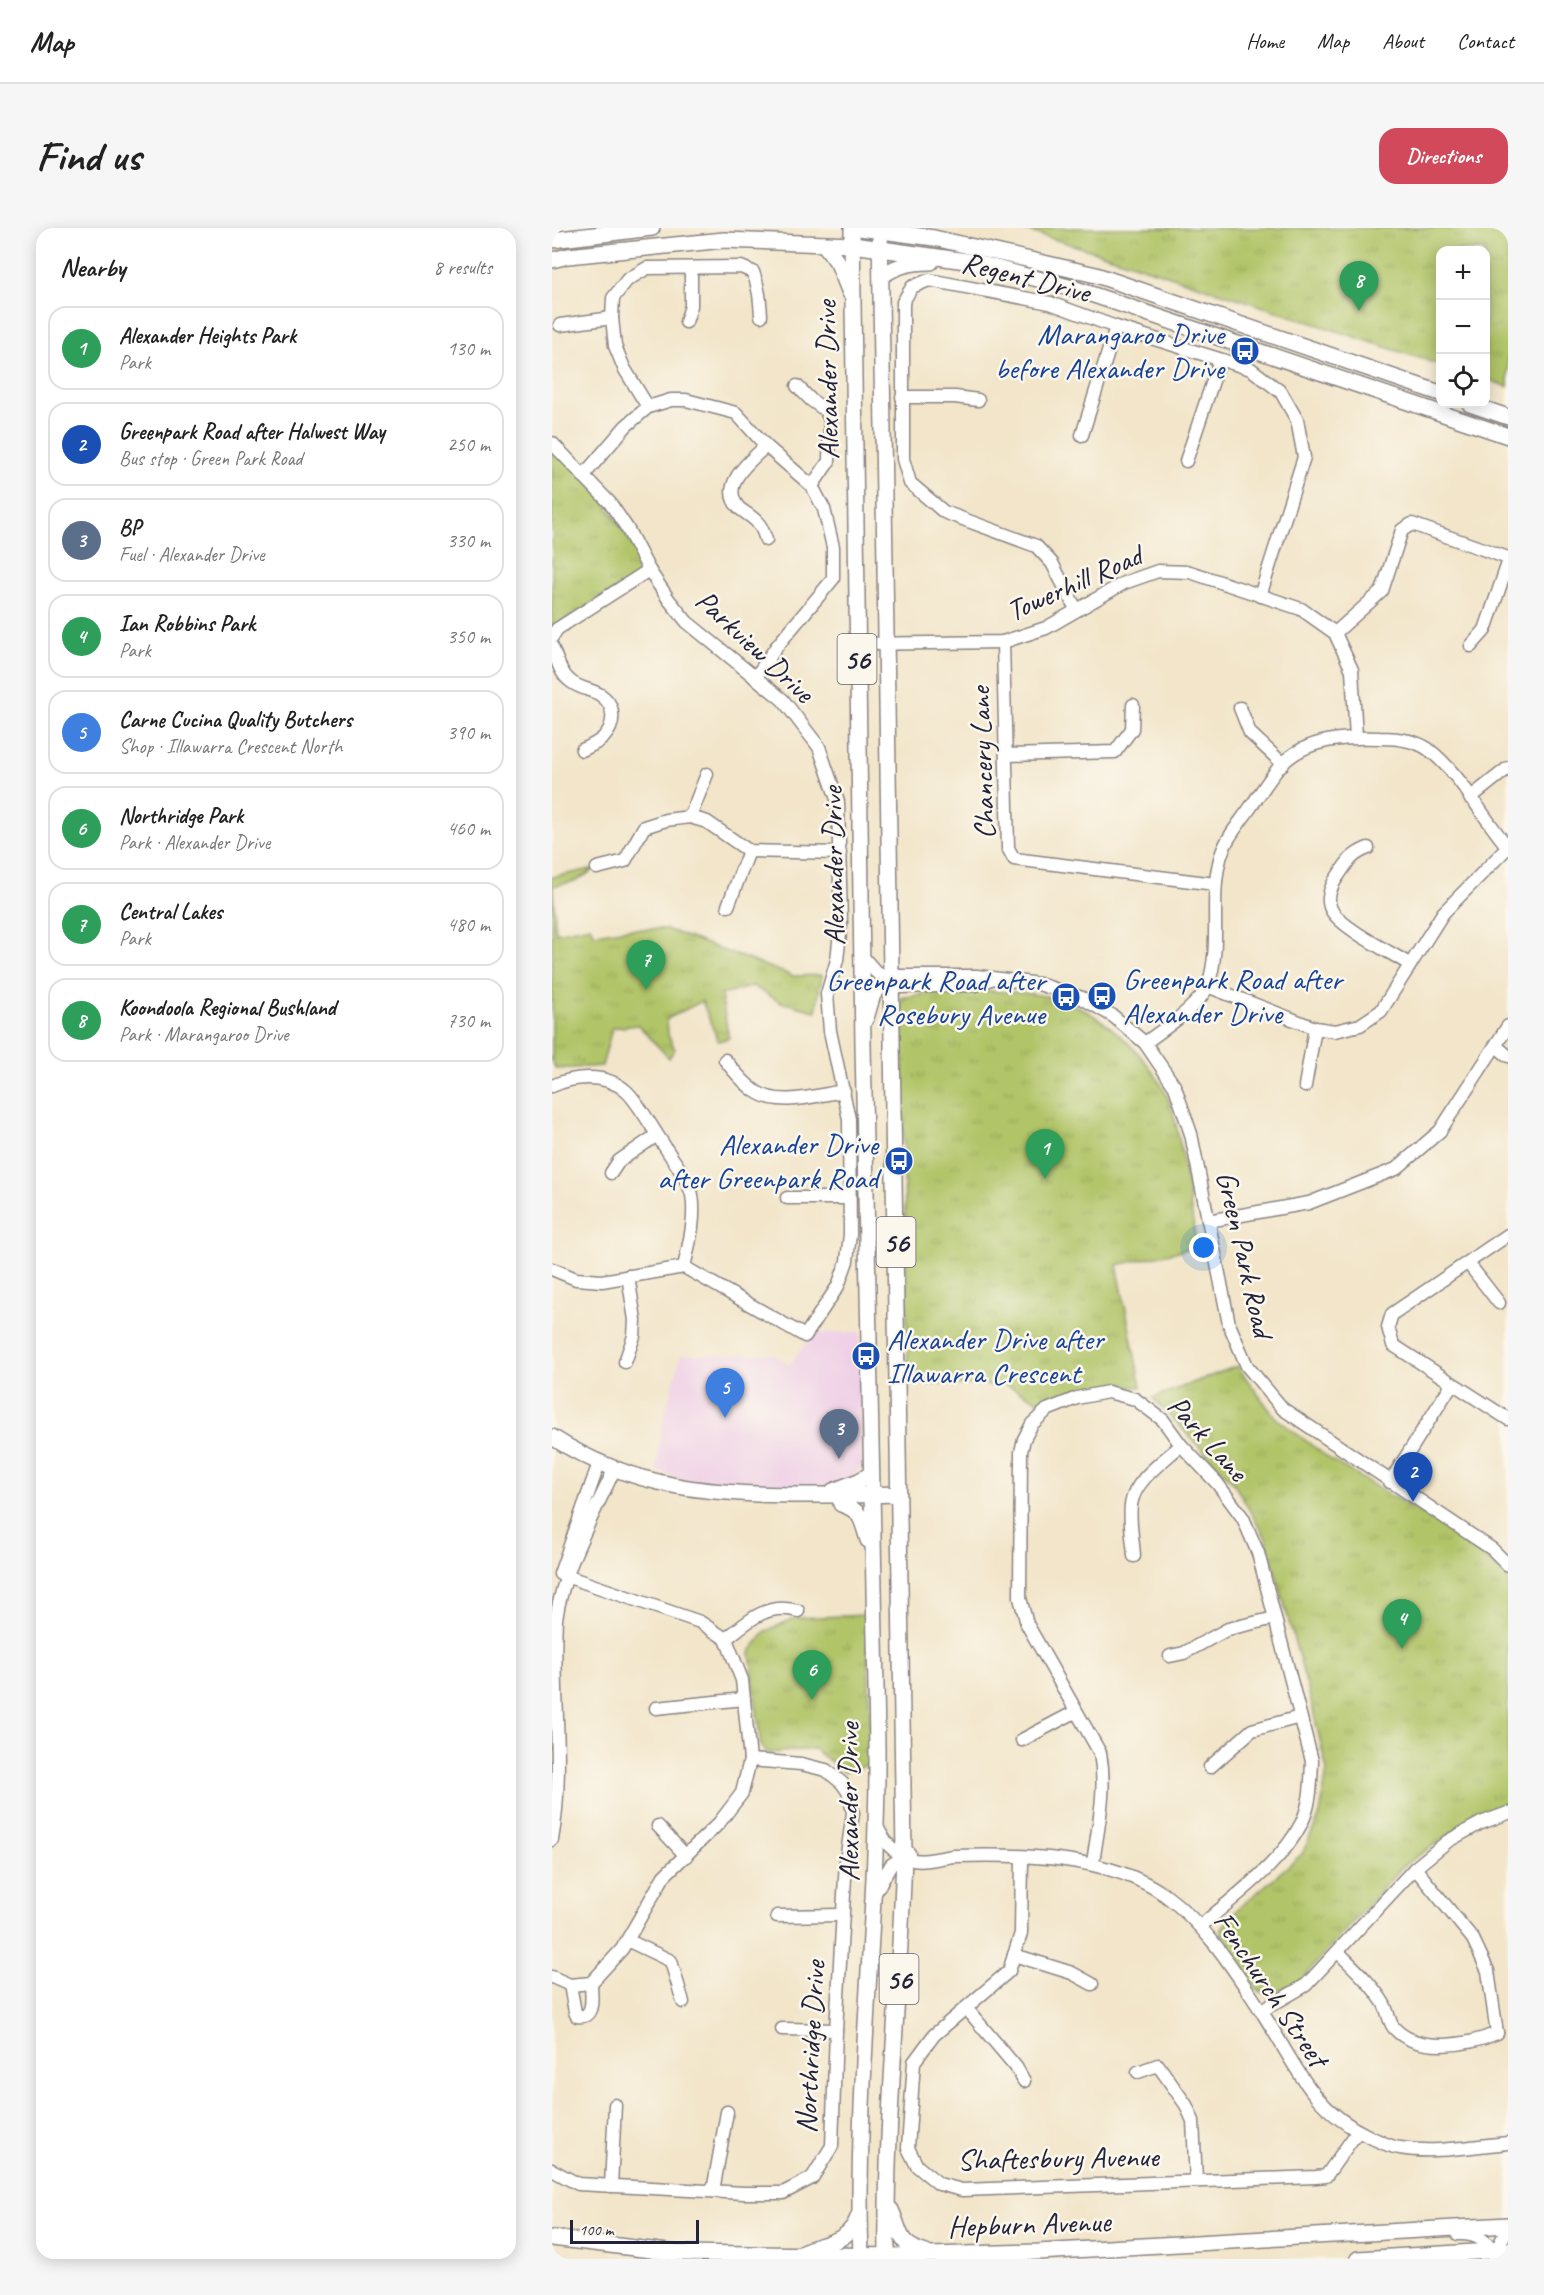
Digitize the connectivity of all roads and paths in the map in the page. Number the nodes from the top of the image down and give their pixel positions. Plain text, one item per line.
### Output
1 (652, 228) edge
2 (852, 228) edge
3 (860, 228) edge
4 (880, 230) edge
5 (906, 232) edge
6 (552, 240) edge
7 (824, 244) junction
8 (853, 245) junction
9 (881, 249) junction
10 (552, 260) edge
11 (973, 262) junction
12 (691, 268) junction
13 (881, 277) junction
14 (853, 301) junction
15 (761, 316) dead end
16 (612, 318) junction
17 (686, 322) dead end
18 (560, 325) dead end
19 (1116, 327) junction
20 (1263, 331) junction
21 (1220, 360) junction
22 (1322, 374) junction
23 (797, 386) dead end
24 (1436, 392) edge
25 (902, 397) junction
26 (978, 400) dead end
27 (648, 407) junction
28 (1482, 408) edge
29 (1508, 417) edge
30 (1082, 435) dead end
31 (1508, 436) edge
32 (552, 443) edge
33 (766, 446) junction
34 (1186, 460) dead end
35 (583, 476) junction
36 (812, 486) junction
37 (766, 540) dead end
38 (1508, 558) edge
39 (1508, 563) edge
40 (649, 570) junction
41 (1260, 596) junction
42 (1076, 609) junction
43 (1335, 633) junction
44 (552, 638) edge
45 (1003, 642) junction
46 (857, 644) junction
47 (885, 644) junction
48 (552, 646) edge
49 (1471, 646) dead end
50 (754, 678) junction
51 (1132, 705) dead end
52 (1240, 708) dead end
53 (1356, 737) junction
54 (582, 750) dead end
55 (1006, 755) junction
56 (1282, 764) junction
57 (1508, 768) edge
58 (707, 774) dead end
59 (1470, 798) junction
60 (690, 817) junction
61 (1368, 848) dead end
62 (1508, 848) edge
63 (749, 851) junction
64 (840, 853) junction
65 (597, 868) dead end
66 (1215, 884) junction
67 (728, 906) dead end
68 (861, 955) junction
69 (1409, 963) junction
70 (892, 981) junction
71 (1207, 986) junction
72 (1508, 1026) edge
73 (1315, 1028) junction
74 (862, 1039) junction
75 (1145, 1043) junction
76 (1496, 1046) junction
77 (1508, 1056) edge
78 (725, 1060) dead end
79 (552, 1086) edge
80 (1305, 1086) dead end
81 (844, 1091) junction
82 (657, 1135) junction
83 (611, 1173) dead end
84 (787, 1198) dead end
85 (849, 1198) junction
86 (1208, 1221) junction
87 (1508, 1235) edge
88 (1468, 1263) junction
89 (684, 1268) junction
90 (553, 1272) edge
91 (628, 1276) junction
92 (1499, 1304) dead end
93 (625, 1362) dead end
94 (1452, 1384) junction
95 (1508, 1419) edge
96 (552, 1437) edge
97 (1181, 1445) junction
98 (552, 1448) edge
99 (597, 1467) junction
100 (613, 1473) junction
101 (871, 1474) junction
102 (1390, 1482) junction
103 (814, 1495) junction
104 (872, 1499) junction
105 (898, 1499) junction
106 (841, 1504) junction
107 (1134, 1556) dead end
108 (873, 1558) junction
109 (1508, 1565) edge
110 (564, 1575) junction
111 (552, 1601) edge
112 (798, 1611) dead end
113 (1275, 1617) junction
114 (726, 1640) junction
115 (1170, 1656) dead end
116 (744, 1699) junction
117 (656, 1708) dead end
118 (1075, 1712) junction
119 (1300, 1717) junction
120 (554, 1720) edge
121 (1022, 1740) dead end
122 (750, 1760) junction
123 (1210, 1767) dead end
124 (1508, 1814) edge
125 (876, 1825) junction
126 (658, 1826) dead end
127 (552, 1840) edge
128 (904, 1855) junction
129 (686, 1856) junction
130 (1022, 1857) junction
131 (1093, 1863) junction
132 (1415, 1868) junction
133 (875, 1893) junction
134 (843, 1915) junction
135 (777, 1916) dead end
136 (1201, 1926) junction
137 (629, 1941) junction
138 (1338, 1952) junction
139 (1014, 1955) junction
140 (552, 1977) edge
141 (591, 1983) junction
142 (1092, 1984) dead end
143 (570, 1985) junction
144 (683, 2002) dead end
145 (967, 2008) junction
146 (1261, 2011) junction
147 (782, 2029) dead end
148 (836, 2030) junction
149 (1503, 2034) edge
150 (866, 2041) junction
151 (894, 2044) junction
152 (1138, 2072) dead end
153 (1024, 2081) dead end
154 (615, 2105) dead end
155 (727, 2112) dead end
156 (1358, 2131) junction
157 (1508, 2143) edge
158 (552, 2170) edge
159 (1196, 2181) junction
160 (611, 2186) junction
161 (713, 2192) junction
162 (887, 2202) junction
163 (859, 2213) junction
164 (1508, 2227) edge
165 (1345, 2233) junction
166 (552, 2238) edge
167 (793, 2255) junction
168 (931, 2255) junction
169 (1499, 2255) edge
170 (1473, 2256) edge
171 (861, 2257) edge
172 (887, 2258) edge
173 (1358, 2259) edge

1 - 6 main road
2 - 8 main road, Alexander Drive / 56
3 - 4 main road
4 - 5 main road
4 - 9 main road, Alexander Drive / 56
5 - 20 main road
7 - 8 main road
7 - 10 main road
7 - 14 main road
8 - 9 main road
8 - 14 main road, Alexander Drive / 56
9 - 11 main road
9 - 13 main road, Alexander Drive / 56
11 - 13 main road
11 - 22 main road
12 - 15 street
12 - 16 street
12 - 17 street
13 - 47 main road, Alexander Drive / 56
14 - 46 main road, Alexander Drive / 56
16 - 18 street
16 - 27 street
19 - 21 street, Regent Drive
19 - 25 street, Regent Drive
19 - 30 street
20 - 22 main road
20 - 24 main road
21 - 34 street
21 - 41 street, Regent Drive
22 - 31 main road
23 - 36 street
25 - 26 street
25 - 42 street, Regent Drive
27 - 33 street
27 - 35 street
28 - 29 main road
32 - 35 street, Parkview Drive
33 - 36 street
33 - 37 street
35 - 40 street, Parkview Drive
36 - 50 street
38 - 43 street
39 - 49 street
40 - 44 street
40 - 50 street, Parkview Drive
41 - 42 street, Towerhill Road
41 - 43 street, Towerhill Road
42 - 45 street, Towerhill Road
43 - 53 street
45 - 47 street, Towerhill Road
45 - 55 street, Chancery Lane
46 - 47 street, Towerhill Road
46 - 68 main road, Alexander Drive / 56
47 - 70 main road, Alexander Drive / 56
48 - 54 street
50 - 64 street, Parkview Drive
51 - 55 street
52 - 56 street
53 - 56 street
53 - 59 street
55 - 66 street, Chancery Lane
56 - 66 street
57 - 59 street
58 - 60 street
59 - 62 street
60 - 63 street
60 - 65 street
61 - 69 street
62 - 69 street
63 - 64 street
63 - 67 street
64 - 81 street, Parkview Drive
66 - 71 street
68 - 70 street
68 - 74 main road, Alexander Drive / 56
69 - 73 street
70 - 74 street
70 - 75 street, Green Park Road
70 - 105 main road, Alexander Drive / 56
71 - 73 street
71 - 75 street
72 - 76 street
73 - 80 street
74 - 101 main road, Alexander Drive / 56
75 - 86 street, Green Park Road
76 - 77 street
76 - 86 street
78 - 81 street
79 - 82 street
81 - 85 street, Parkview Drive
82 - 83 street
82 - 89 street
84 - 85 street
85 - 89 street, Parkview Drive
86 - 102 street, Green Park Road
87 - 88 street
88 - 92 street
88 - 94 street
89 - 91 street
90 - 91 street
91 - 93 street
94 - 95 street
94 - 102 street
96 - 99 main road
97 - 107 street
97 - 113 street, Park Lane
97 - 118 street, Park Lane
98 - 99 main road
99 - 100 main road
99 - 110 street
100 - 103 main road
100 - 106 main road
100 - 110 street
101 - 103 main road
101 - 104 main road, Alexander Drive / 56
102 - 109 street, Green Park Road
103 - 104 main road
104 - 105 main road
104 - 106 main road
104 - 108 main road, Alexander Drive / 56
105 - 128 main road, Alexander Drive / 56
106 - 108 main road
108 - 125 main road, Alexander Drive / 56
110 - 111 street
110 - 114 street
110 - 120 street
112 - 114 street
113 - 115 street
113 - 119 street, Park Lane
114 - 116 street
116 - 117 street
116 - 122 street
118 - 121 street
118 - 131 street, Park Lane
119 - 123 street
119 - 136 street, Park Lane
120 - 127 street
122 - 129 street
122 - 134 street, Northridge Drive
124 - 132 street
125 - 128 street
125 - 133 main road, Alexander Drive / 56
126 - 129 street
128 - 130 street, Fenchurch Street
128 - 133 street
128 - 151 main road, Alexander Drive / 56
129 - 137 street
130 - 131 street, Fenchurch Street
130 - 139 street, Shaftesbury Avenue
131 - 136 street, Fenchurch Street
132 - 138 street
132 - 149 street
133 - 150 main road, Alexander Drive / 56
134 - 135 street
134 - 148 street, Northridge Drive
136 - 146 street, Fenchurch Street
137 - 141 street
137 - 144 street
138 - 146 street
138 - 149 street
139 - 142 street
139 - 145 street, Shaftesbury Avenue
140 - 143 street
141 - 143 street
141 - 143 street
145 - 153 street
145 - 159 street, Shaftesbury Avenue
146 - 156 street, Fenchurch Street
147 - 148 street
148 - 161 street, Northridge Drive
150 - 151 main road
150 - 163 main road, Alexander Drive / 56
151 - 162 main road, Alexander Drive / 56
152 - 159 street
154 - 160 street
155 - 161 street
156 - 157 street, Fenchurch Street
156 - 159 street, Shaftesbury Avenue
158 - 160 street, Northridge Drive
160 - 161 street, Northridge Drive
162 - 168 main road
162 - 172 main road, Alexander Drive / 56
163 - 167 main road
163 - 171 main road, Alexander Drive / 56
164 - 165 main road, Hepburn Avenue
164 - 169 street
165 - 168 main road, Hepburn Avenue
165 - 169 street
166 - 167 main road, Hepburn Avenue
167 - 171 main road, Hepburn Avenue
168 - 172 main road, Hepburn Avenue
169 - 170 main road
170 - 173 main road
171 - 172 main road, Hepburn Avenue

